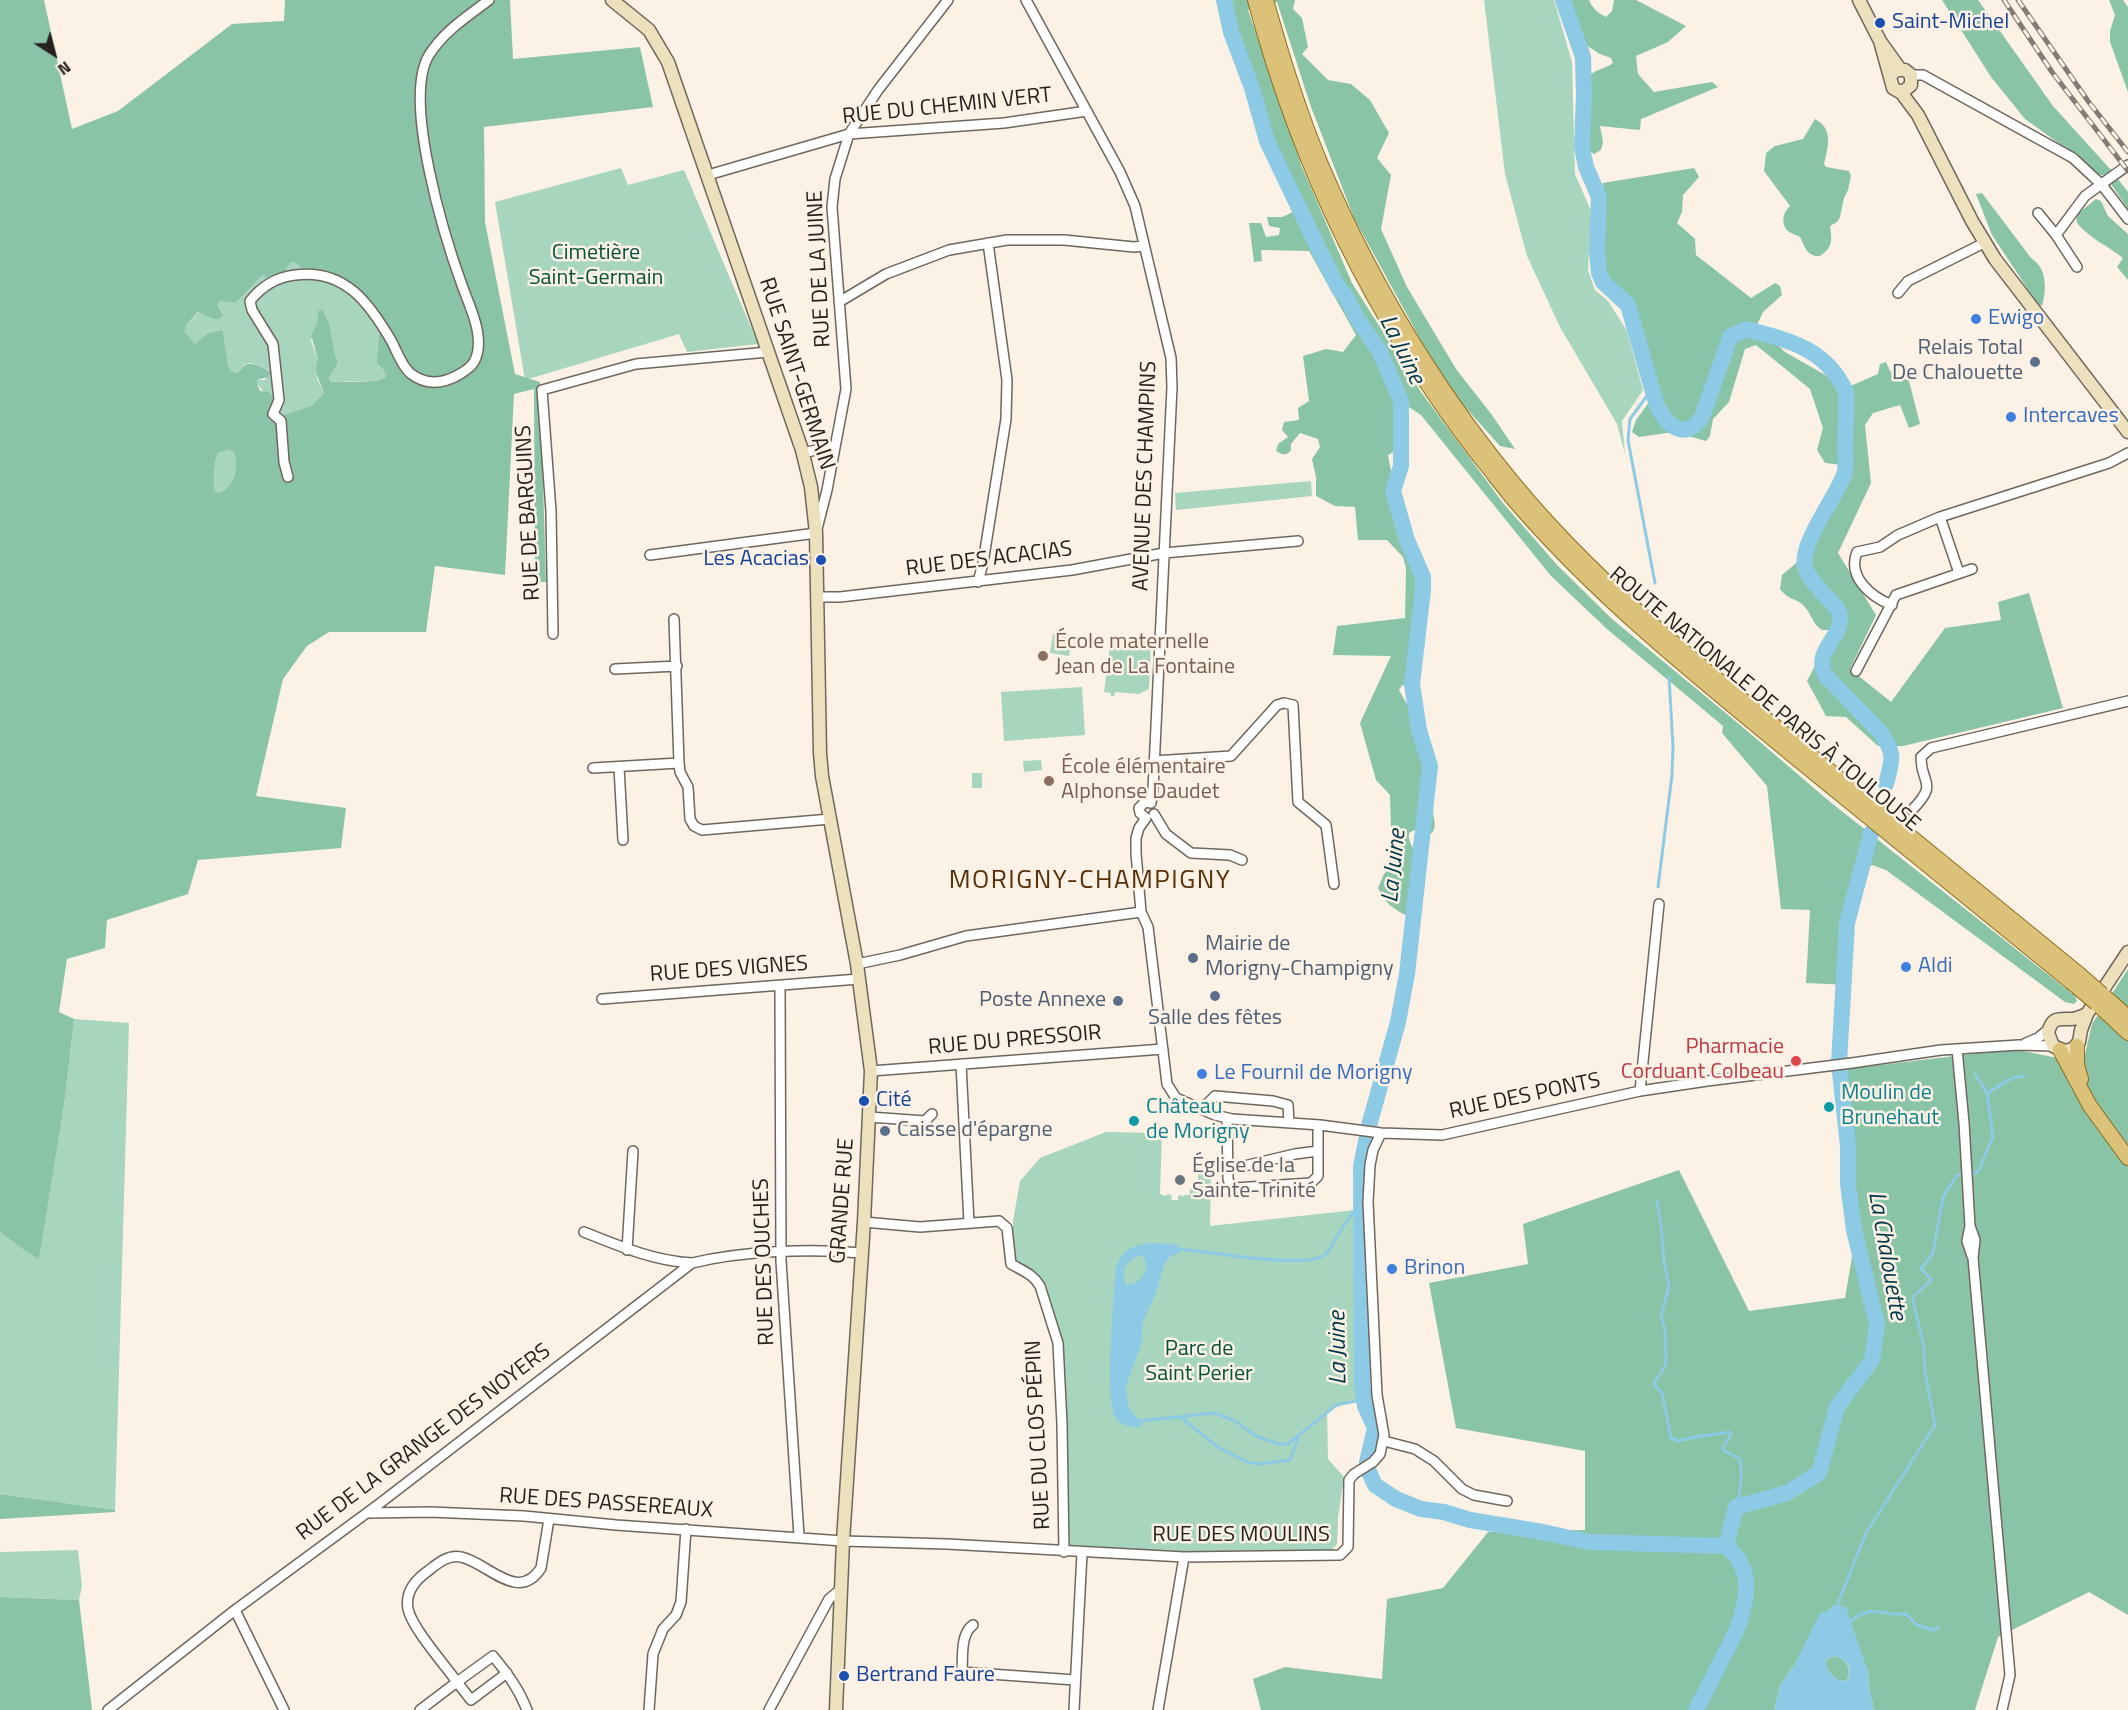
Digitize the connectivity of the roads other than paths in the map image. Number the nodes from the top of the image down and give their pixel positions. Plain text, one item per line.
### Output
1 (489, 0) edge
2 (612, 0) edge
3 (948, 0) edge
4 (1026, 0) edge
5 (1255, 0) edge
6 (1266, 0) edge
7 (1859, 0) edge
8 (1902, 80) junction
9 (1087, 111) junction
10 (849, 134) junction
11 (2128, 165) edge
12 (708, 175) junction
13 (2102, 184) junction
14 (2038, 213) dead end
15 (2128, 219) edge
16 (2055, 235) junction
17 (988, 243) junction
18 (1984, 243) junction
19 (1144, 246) junction
20 (2078, 267) dead end
21 (1898, 293) dead end
22 (839, 302) junction
23 (768, 352) junction
24 (2128, 432) edge
25 (835, 447) junction
26 (802, 453) junction
27 (2128, 453) edge
28 (288, 477) dead end
29 (1940, 517) junction
30 (816, 533) junction
31 (1298, 541) dead end
32 (1164, 553) junction
33 (650, 555) dead end
34 (1972, 569) dead end
35 (1959, 573) junction
36 (978, 582) junction
37 (819, 597) junction
38 (1892, 605) junction
39 (674, 619) dead end
40 (553, 634) dead end
41 (677, 666) junction
42 (615, 669) dead end
43 (1856, 671) dead end
44 (2128, 701) edge
45 (1154, 761) junction
46 (679, 763) junction
47 (619, 767) junction
48 (593, 768) dead end
49 (1150, 803) junction
50 (1912, 810) dead end
51 (1150, 816) junction
52 (830, 819) junction
53 (623, 840) dead end
54 (1242, 860) dead end
55 (839, 867) joint
56 (1334, 884) dead end
57 (1659, 904) dead end
58 (1141, 912) junction
59 (2128, 952) edge
60 (857, 964) junction
61 (2075, 978) junction
62 (859, 979) junction
63 (780, 986) junction
64 (602, 999) dead end
65 (2087, 1014) junction
66 (2119, 1014) edge
67 (2072, 1019) junction
68 (2049, 1029) junction
69 (2081, 1030) junction
70 (2128, 1033) edge
71 (2019, 1045) junction
72 (2077, 1046) junction
73 (2057, 1048) junction
74 (1163, 1049) junction
75 (1957, 1049) junction
76 (961, 1064) junction
77 (871, 1071) junction
78 (1640, 1091) junction
79 (2084, 1093) junction
80 (1202, 1109) junction
81 (932, 1114) dead end
82 (869, 1117) junction
83 (1227, 1118) junction
84 (1289, 1123) junction
85 (1318, 1125) junction
86 (1379, 1133) junction
87 (633, 1151) dead end
88 (1318, 1151) junction
89 (2128, 1158) edge
90 (1240, 1167) dead end
91 (864, 1222) junction
92 (969, 1223) junction
93 (584, 1232) dead end
94 (627, 1250) junction
95 (782, 1252) junction
96 (861, 1253) junction
97 (692, 1263) junction
98 (1384, 1441) junction
99 (1507, 1501) dead end
100 (367, 1513) junction
101 (549, 1519) junction
102 (686, 1529) junction
103 (799, 1536) junction
104 (843, 1541) junction
105 (1064, 1552) junction
106 (1082, 1553) junction
107 (1184, 1557) junction
108 (841, 1589) junction
109 (236, 1610) junction
110 (973, 1625) dead end
111 (507, 1673) junction
112 (1075, 1680) junction
113 (457, 1682) junction
114 (108, 1710) edge
115 (284, 1710) edge
116 (420, 1710) edge
117 (527, 1710) edge
118 (649, 1710) edge
119 (769, 1710) edge
120 (836, 1710) edge
121 (1074, 1710) edge
122 (1158, 1710) edge
123 (2002, 1710) edge

1 - 28 street
2 - 12 main road, RUE SAINT-GERMAIN
3 - 10 street, RUE DE LA JUINE
4 - 9 street, AVENUE DES CHAMPINS
5 - 61 main road, ROUTE NATIONALE DE PARIS À TOULOUSE
6 - 61 main road, ROUTE NATIONALE DE PARIS À TOULOUSE
7 - 8 main road
8 - 13 street
8 - 18 main road
9 - 10 street, RUE DU CHEMIN VERT
9 - 19 street, AVENUE DES CHAMPINS
10 - 12 street, RUE DU CHEMIN VERT
10 - 22 street, RUE DE LA JUINE
11 - 13 street
12 - 23 main road, RUE SAINT-GERMAIN
13 - 15 street
13 - 16 street
14 - 16 street
16 - 20 street
17 - 19 street
17 - 22 street
17 - 36 street
18 - 21 street
18 - 24 main road
19 - 32 street, AVENUE DES CHAMPINS
22 - 25 street, RUE DE LA JUINE
23 - 26 main road, RUE SAINT-GERMAIN
23 - 40 street, RUE DE BARGUINS
25 - 26 street
25 - 30 street, RUE DE LA JUINE
26 - 30 main road, RUE SAINT-GERMAIN
27 - 29 street
29 - 35 street
29 - 38 street
30 - 33 street
30 - 37 main road, RUE SAINT-GERMAIN
31 - 32 street, RUE DES ACACIAS
32 - 36 street, RUE DES ACACIAS
32 - 45 street, AVENUE DES CHAMPINS
34 - 35 street
35 - 38 street
36 - 37 street, RUE DES ACACIAS
37 - 52 main road, RUE SAINT-GERMAIN
38 - 43 street
39 - 41 street
41 - 42 street
41 - 46 street
44 - 50 street
45 - 49 street, AVENUE DES CHAMPINS
45 - 56 street
46 - 47 street
46 - 52 street
47 - 48 street
47 - 53 street
49 - 51 street
49 - 51 street
51 - 54 street
51 - 58 street
52 - 55 main road, RUE SAINT-GERMAIN
55 - 60 main road, GRANDE RUE
57 - 78 street
58 - 60 street
58 - 74 street
59 - 65 main road
60 - 62 main road, GRANDE RUE
61 - 66 main road, ROUTE NATIONALE DE PARIS À TOULOUSE, bridge
62 - 63 street, RUE DES VIGNES
62 - 77 main road, GRANDE RUE
63 - 64 street, RUE DES VIGNES
63 - 95 street, RUE DES OUCHES
65 - 67 main road
65 - 69 main road
66 - 70 main road, ROUTE NATIONALE DE PARIS À TOULOUSE
67 - 68 main road
67 - 69 main road
68 - 71 street, RUE DES PONTS
68 - 73 main road
69 - 72 main road
71 - 73 street, RUE DES PONTS
71 - 75 street, RUE DES PONTS
72 - 73 main road
72 - 79 main road
73 - 79 main road
74 - 76 street, RUE DU PRESSOIR
74 - 80 street, RUE DES PONTS
75 - 78 street, RUE DES PONTS
75 - 123 street
76 - 77 street, RUE DU PRESSOIR
76 - 92 street
77 - 82 main road, GRANDE RUE
78 - 86 street, RUE DES PONTS
79 - 89 main road
80 - 83 street, RUE DES PONTS
80 - 84 street
81 - 82 street
82 - 91 main road, GRANDE RUE
83 - 84 street, RUE DES PONTS
83 - 88 street
84 - 85 street, RUE DES PONTS
85 - 86 street, RUE DES PONTS
85 - 88 street
86 - 98 street
87 - 94 street
88 - 90 street
91 - 92 street, RUE DU CLOS PÉPIN
91 - 96 main road, GRANDE RUE
92 - 105 street, RUE DU CLOS PÉPIN
93 - 94 street
94 - 97 street
95 - 96 street, RUE DE LA GRANGE DES NOYERS
95 - 97 street, RUE DE LA GRANGE DES NOYERS
95 - 103 street, RUE DES OUCHES
96 - 104 main road, GRANDE RUE
97 - 100 street, RUE DE LA GRANGE DES NOYERS
98 - 99 street
98 - 107 street, RUE DES MOULINS
100 - 101 street, RUE DES PASSEREAUX
100 - 109 street, RUE DE LA GRANGE DES NOYERS
101 - 102 street, RUE DES PASSEREAUX
101 - 113 street
102 - 103 street, RUE DES PASSEREAUX
102 - 118 street
103 - 104 street, RUE DES PASSEREAUX
104 - 105 street, RUE DES MOULINS
104 - 108 main road, GRANDE RUE
105 - 106 street, RUE DES MOULINS
106 - 107 street, RUE DES MOULINS
106 - 112 street
107 - 122 street
108 - 119 street
108 - 120 main road, GRANDE RUE
109 - 114 street, RUE DE LA GRANGE DES NOYERS
109 - 115 street
110 - 112 street
111 - 113 street
111 - 113 street
111 - 117 street
112 - 121 street
113 - 116 street

